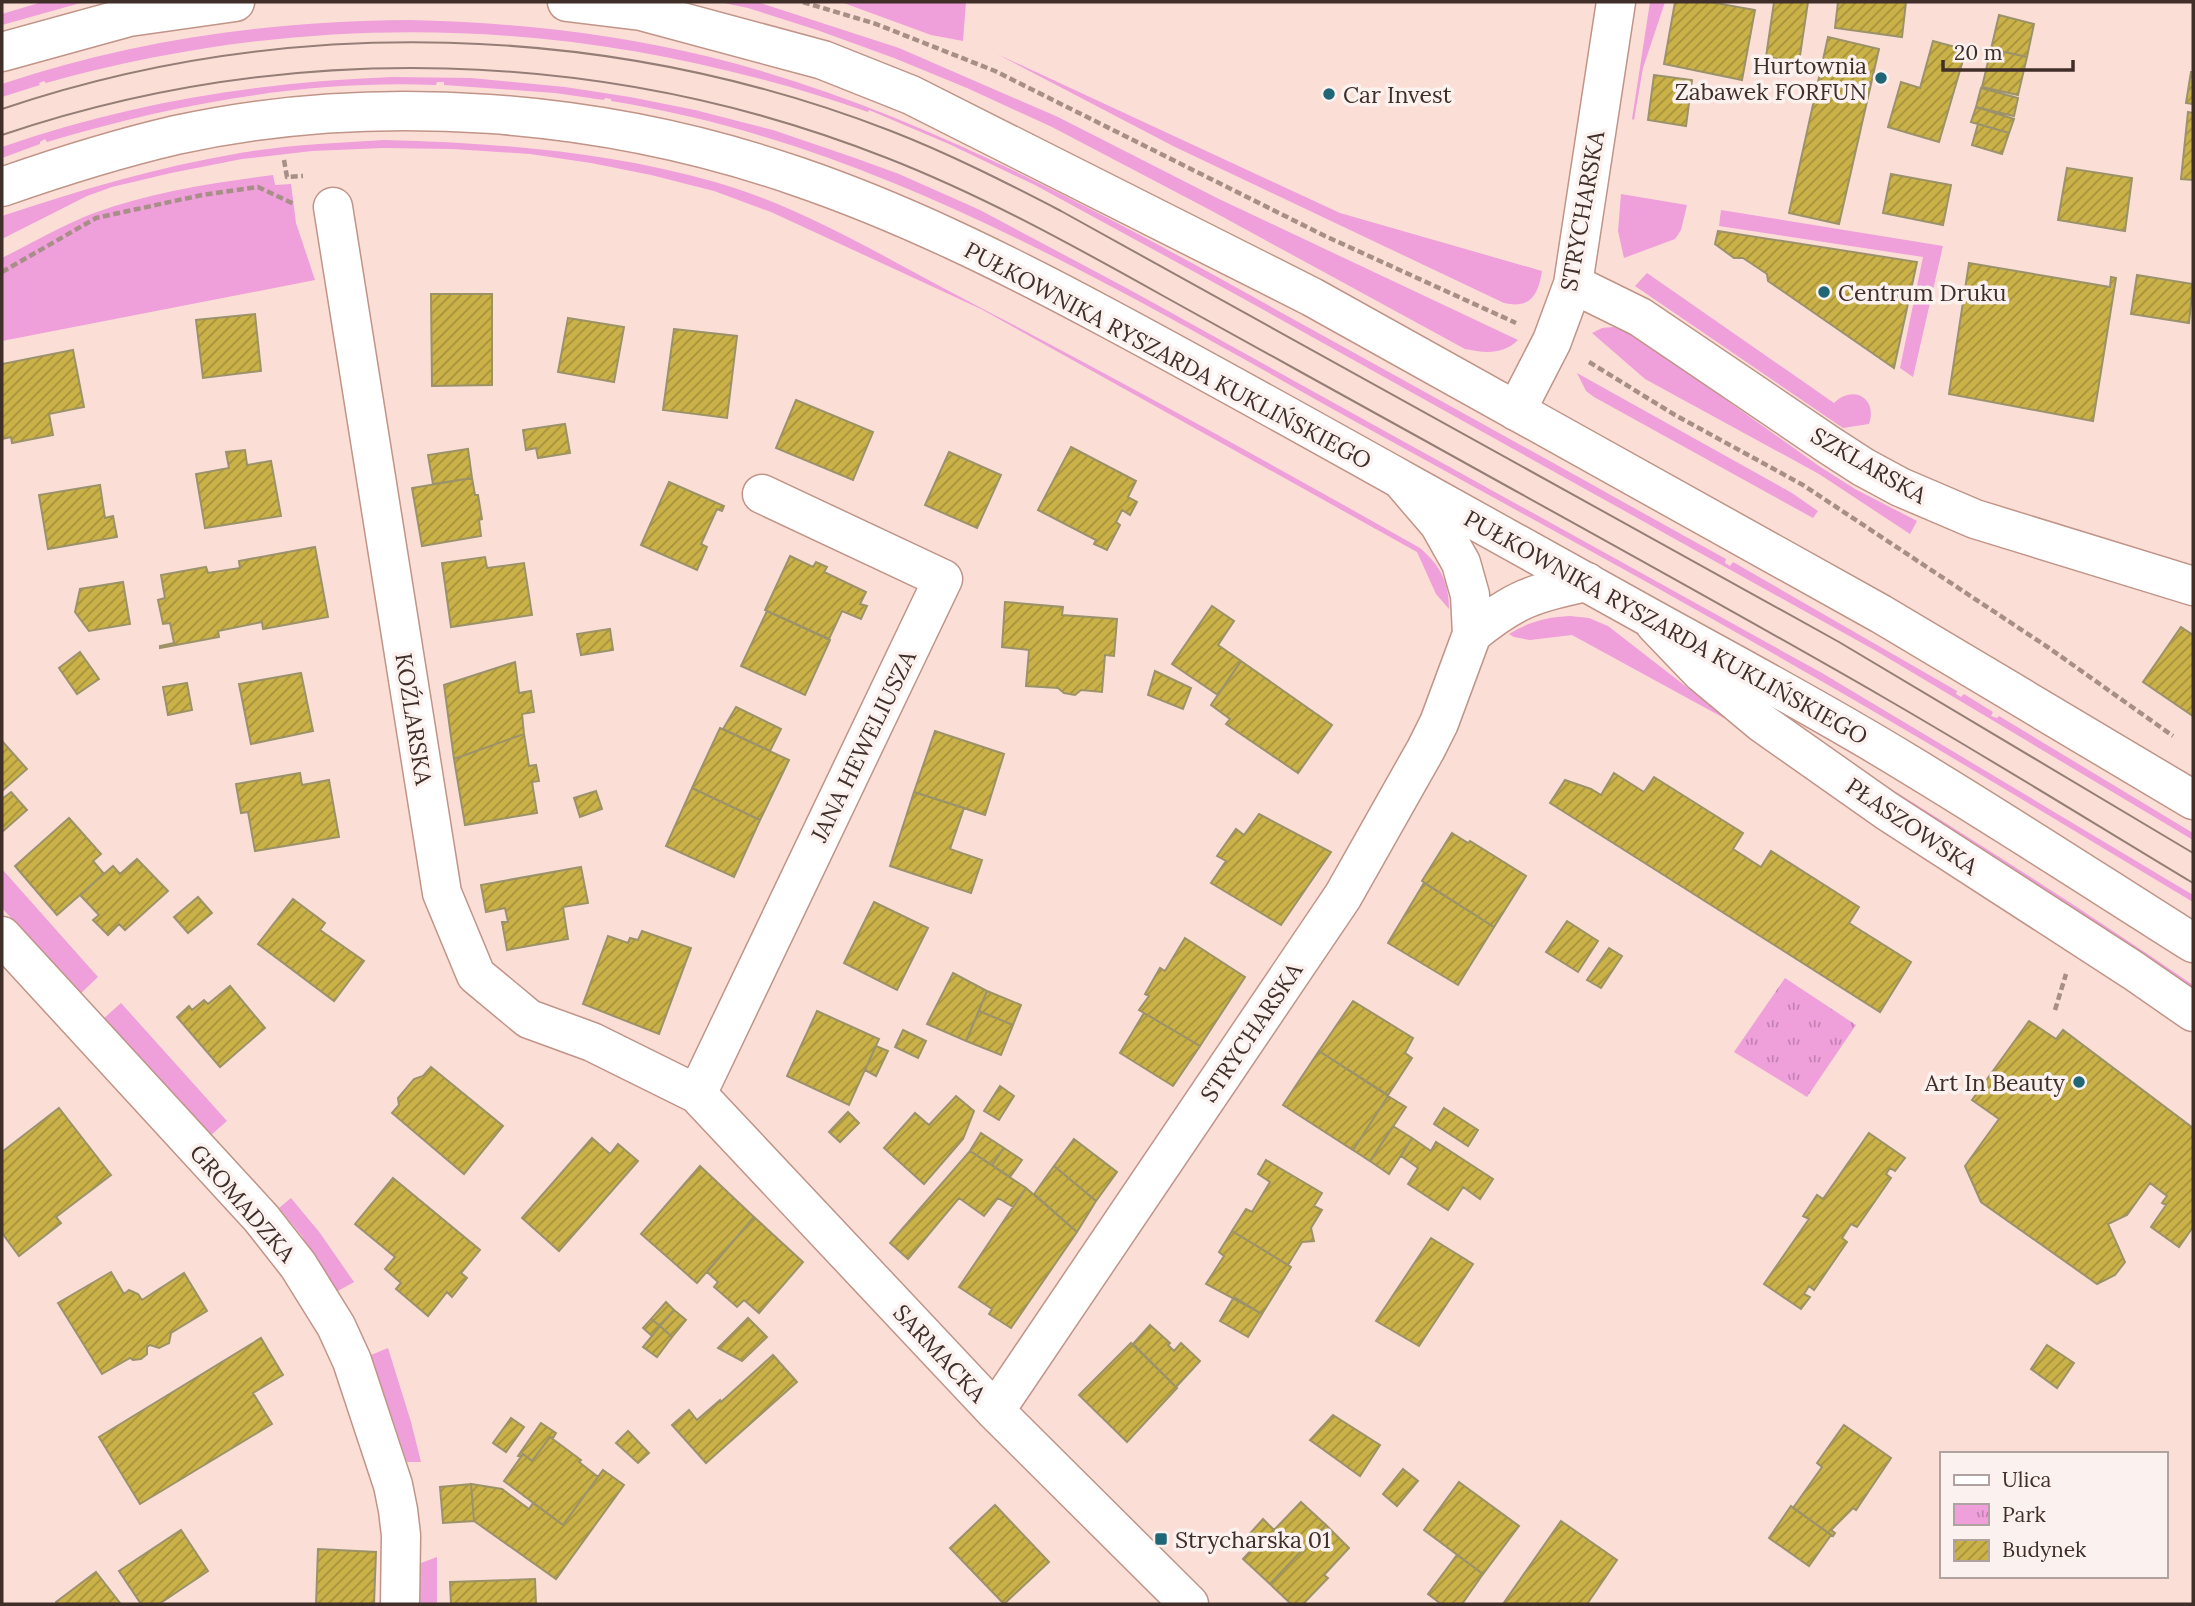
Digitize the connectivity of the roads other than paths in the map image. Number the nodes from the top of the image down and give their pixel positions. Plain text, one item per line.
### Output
1 (234, 2) edge
2 (567, 2) edge
3 (1616, 2) edge
4 (2, 52) edge
5 (2, 187) edge
6 (316, 207) road end
7 (1573, 284) junction
8 (1516, 411) junction
9 (1401, 479) junction
10 (762, 494) dead end
11 (1587, 582) junction
12 (2193, 586) edge
13 (1649, 617) junction
14 (1472, 634) junction
15 (2193, 800) edge
16 (2, 936) edge
17 (2193, 943) edge
18 (2193, 1012) edge
19 (697, 1094) junction
20 (995, 1411) junction
21 (400, 1604) edge
22 (1189, 1604) edge

1 - 4 street
2 - 8 street
3 - 7 street, STRYCHARSKA
5 - 9 street, PUŁKOWNIKA RYSZARDA KUKLIŃSKIEGO
6 - 19 street, KOŹLARSKA
7 - 8 street, STRYCHARSKA
7 - 12 street, SZKLARSKA
8 - 15 street
9 - 11 street, PUŁKOWNIKA RYSZARDA KUKLIŃSKIEGO
9 - 14 street, STRYCHARSKA
10 - 19 street, JANA HEWELIUSZA
11 - 13 street, PUŁKOWNIKA RYSZARDA KUKLIŃSKIEGO
11 - 14 street, STRYCHARSKA
13 - 17 street, PUŁKOWNIKA RYSZARDA KUKLIŃSKIEGO
13 - 18 street, PŁASZOWSKA
14 - 20 street, STRYCHARSKA
16 - 21 street, GROMADZKA
19 - 20 street, SARMACKA
20 - 22 street, SARMACKA

